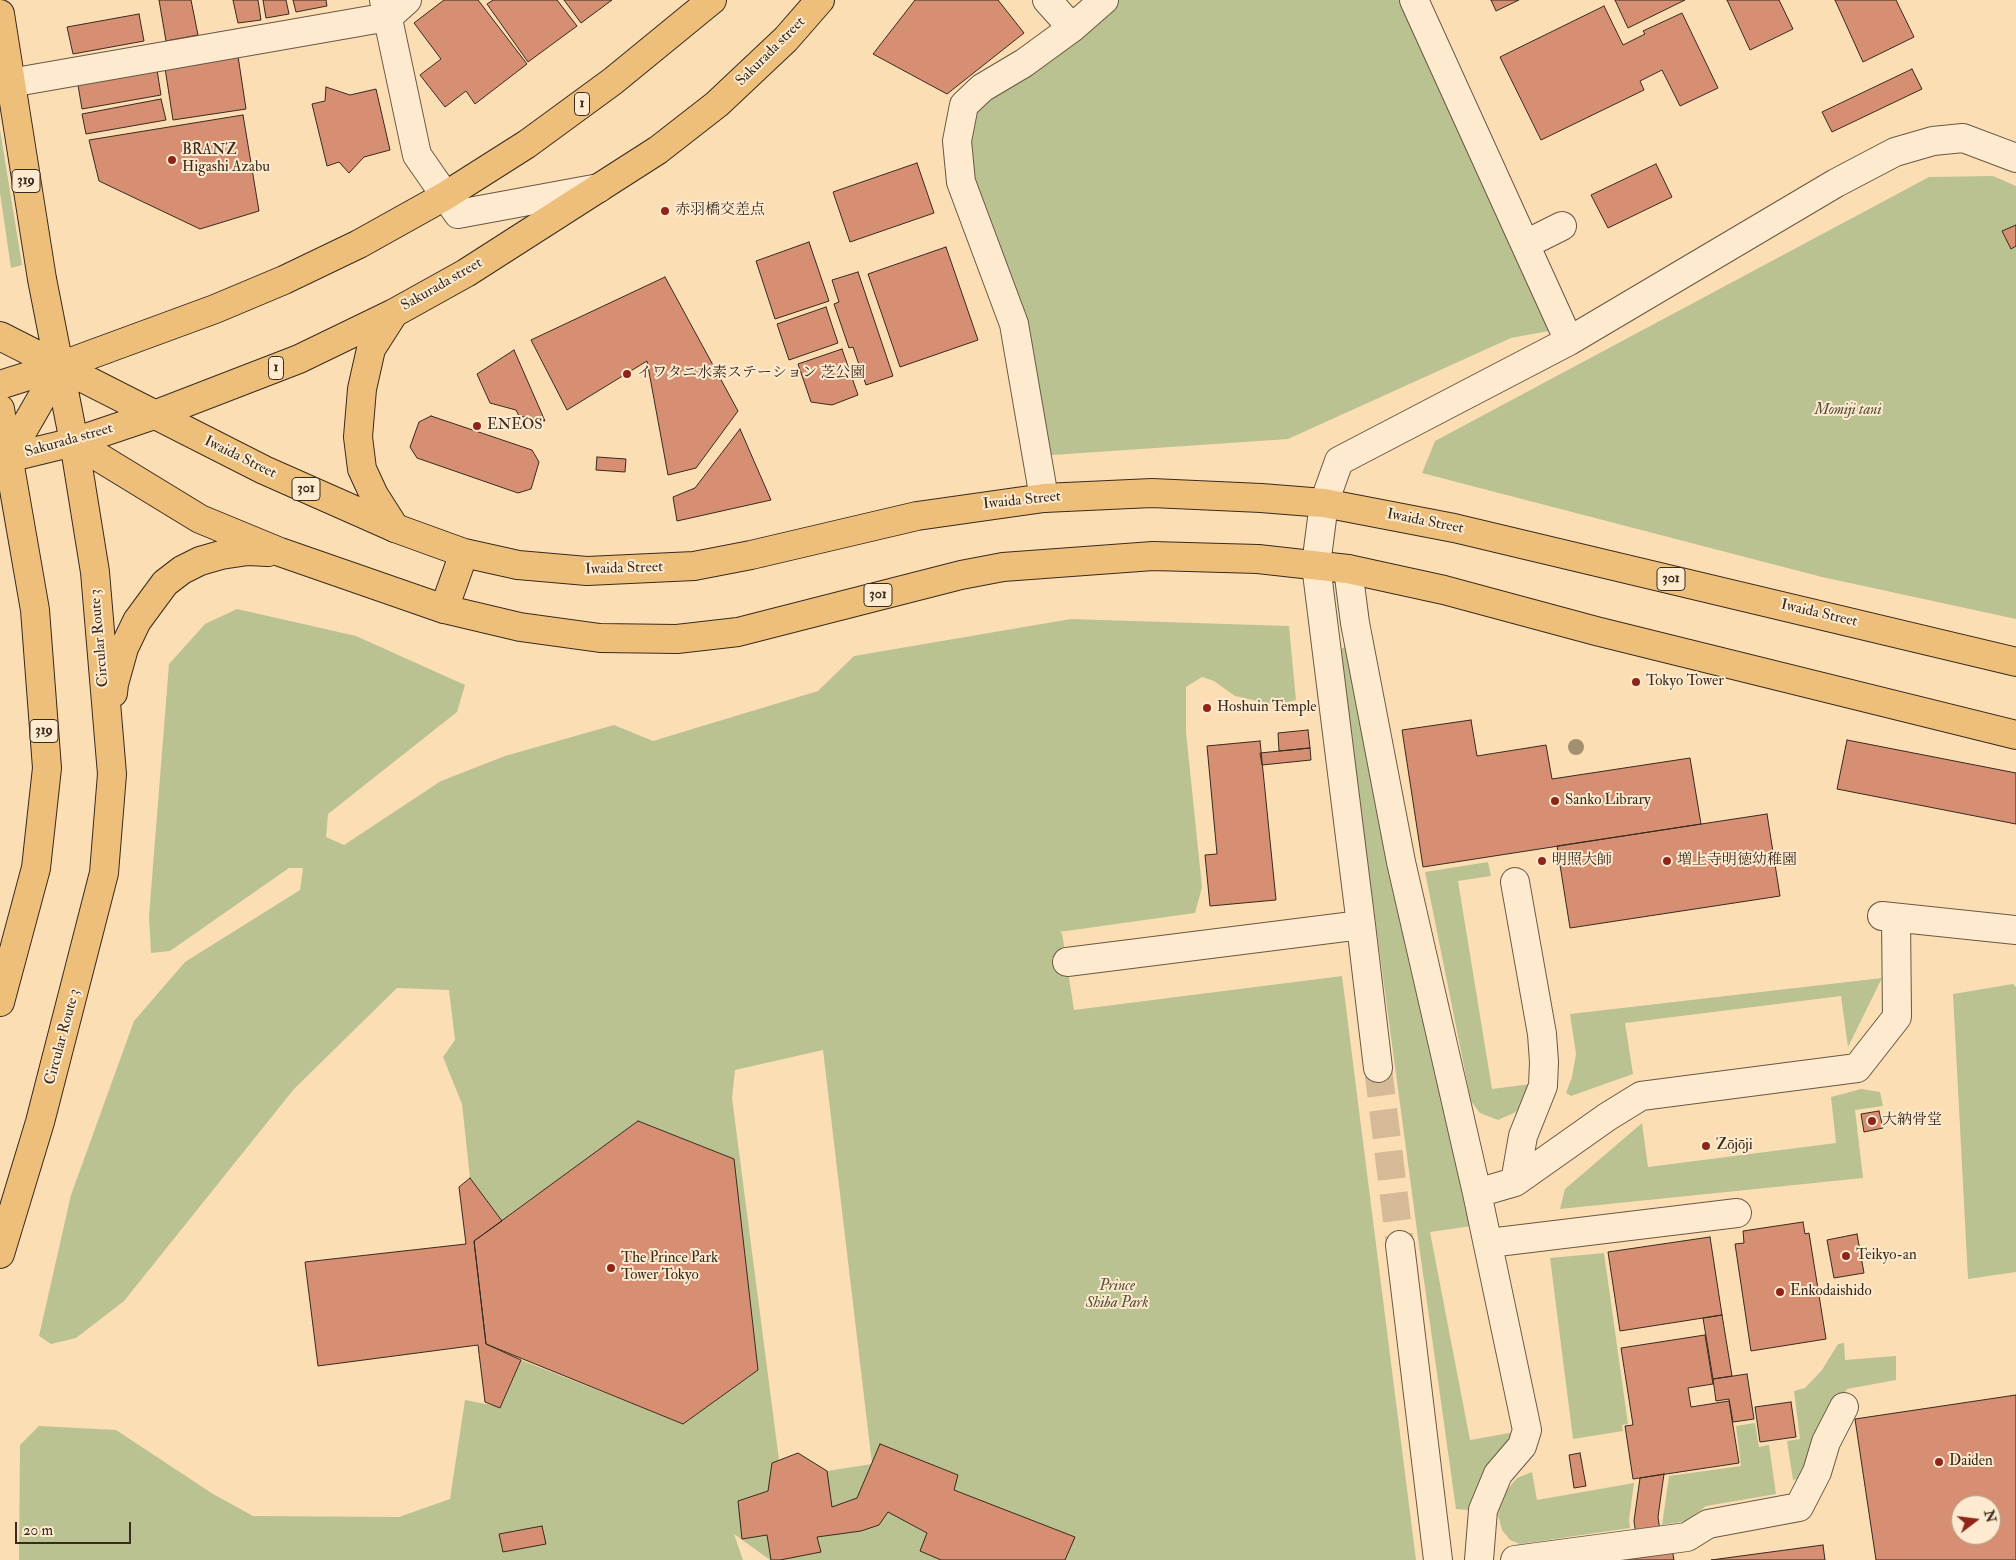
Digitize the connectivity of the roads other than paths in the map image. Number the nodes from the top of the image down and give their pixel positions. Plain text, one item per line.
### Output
1 (712, 0) edge
2 (820, 0) edge
3 (1047, 0) edge
4 (1104, 0) edge
5 (1414, 0) edge
6 (393, 6) edge
7 (0, 14) edge
8 (1072, 28) junction
9 (10, 82) junction
10 (2016, 135) edge
11 (1991, 148) junction
12 (2016, 158) edge
13 (599, 188) junction
14 (445, 196) junction
15 (1562, 226) dead end
16 (1526, 244) junction
17 (394, 313) junction
18 (0, 336) edge
19 (1569, 341) junction
20 (60, 366) junction
21 (0, 385) edge
22 (0, 409) edge
23 (154, 415) junction
24 (74, 442) junction
25 (4, 459) edge
26 (1044, 498) junction
27 (1324, 503) junction
28 (395, 528) junction
29 (280, 552) junction
30 (464, 553) junction
31 (1313, 564) junction
32 (1348, 569) junction
33 (444, 609) junction
34 (2016, 662) edge
35 (2016, 735) edge
36 (112, 774) junction
37 (1515, 882) dead end
38 (1361, 926) junction
39 (2016, 930) edge
40 (1067, 962) dead end
41 (0, 1002) edge
42 (1378, 1068) tunnel mouth
43 (1515, 1182) junction
44 (1477, 1193) junction
45 (1736, 1213) dead end
46 (1489, 1243) junction
47 (1400, 1245) tunnel mouth
48 (0, 1254) edge
49 (1844, 1407) dead end
50 (1438, 1560) edge
51 (1479, 1560) edge
52 (1515, 1560) edge

1 - 14 main road, 1
2 - 13 main road, Sakurada street / 1
3 - 8 street
4 - 8 street
5 - 16 street
6 - 9 street
6 - 14 street
7 - 9 main road, Circular Route 3 / 319
8 - 26 street
9 - 20 main road, Circular Route 3 / 319
10 - 11 street
11 - 12 street
11 - 19 street
13 - 14 street
13 - 17 main road, Sakurada street / 1
14 - 20 main road, 1
15 - 16 street
16 - 19 street
17 - 23 main road, Sakurada street / 1
17 - 28 main road
18 - 20 main road, Iwaida Street
19 - 27 street
20 - 21 main road, 1
20 - 23 main road, Iwaida Street / 301
20 - 24 main road, Circular Route 3 / 319
20 - 25 main road
22 - 25 main road, 319
23 - 24 main road, Sakurada street / 1
23 - 28 main road, Iwaida Street / 301
24 - 25 main road, Sakurada street / 1
24 - 29 main road, 301
24 - 36 main road, Circular Route 3 / 319
25 - 41 main road, 319
26 - 27 main road, Iwaida Street / 301
26 - 30 main road, Iwaida Street / 301
27 - 31 street
27 - 34 main road, Iwaida Street / 301
28 - 30 main road, Iwaida Street / 301
29 - 33 main road, 301
29 - 36 main road
30 - 33 main road
31 - 32 main road, 301
31 - 33 main road, 301
31 - 38 street
32 - 35 main road, 301
32 - 44 street
36 - 48 main road, Circular Route 3 / 319
37 - 43 street
38 - 40 street
38 - 42 street
39 - 43 street
43 - 44 street
44 - 46 street
45 - 46 street
46 - 51 street
47 - 50 street
49 - 52 street

